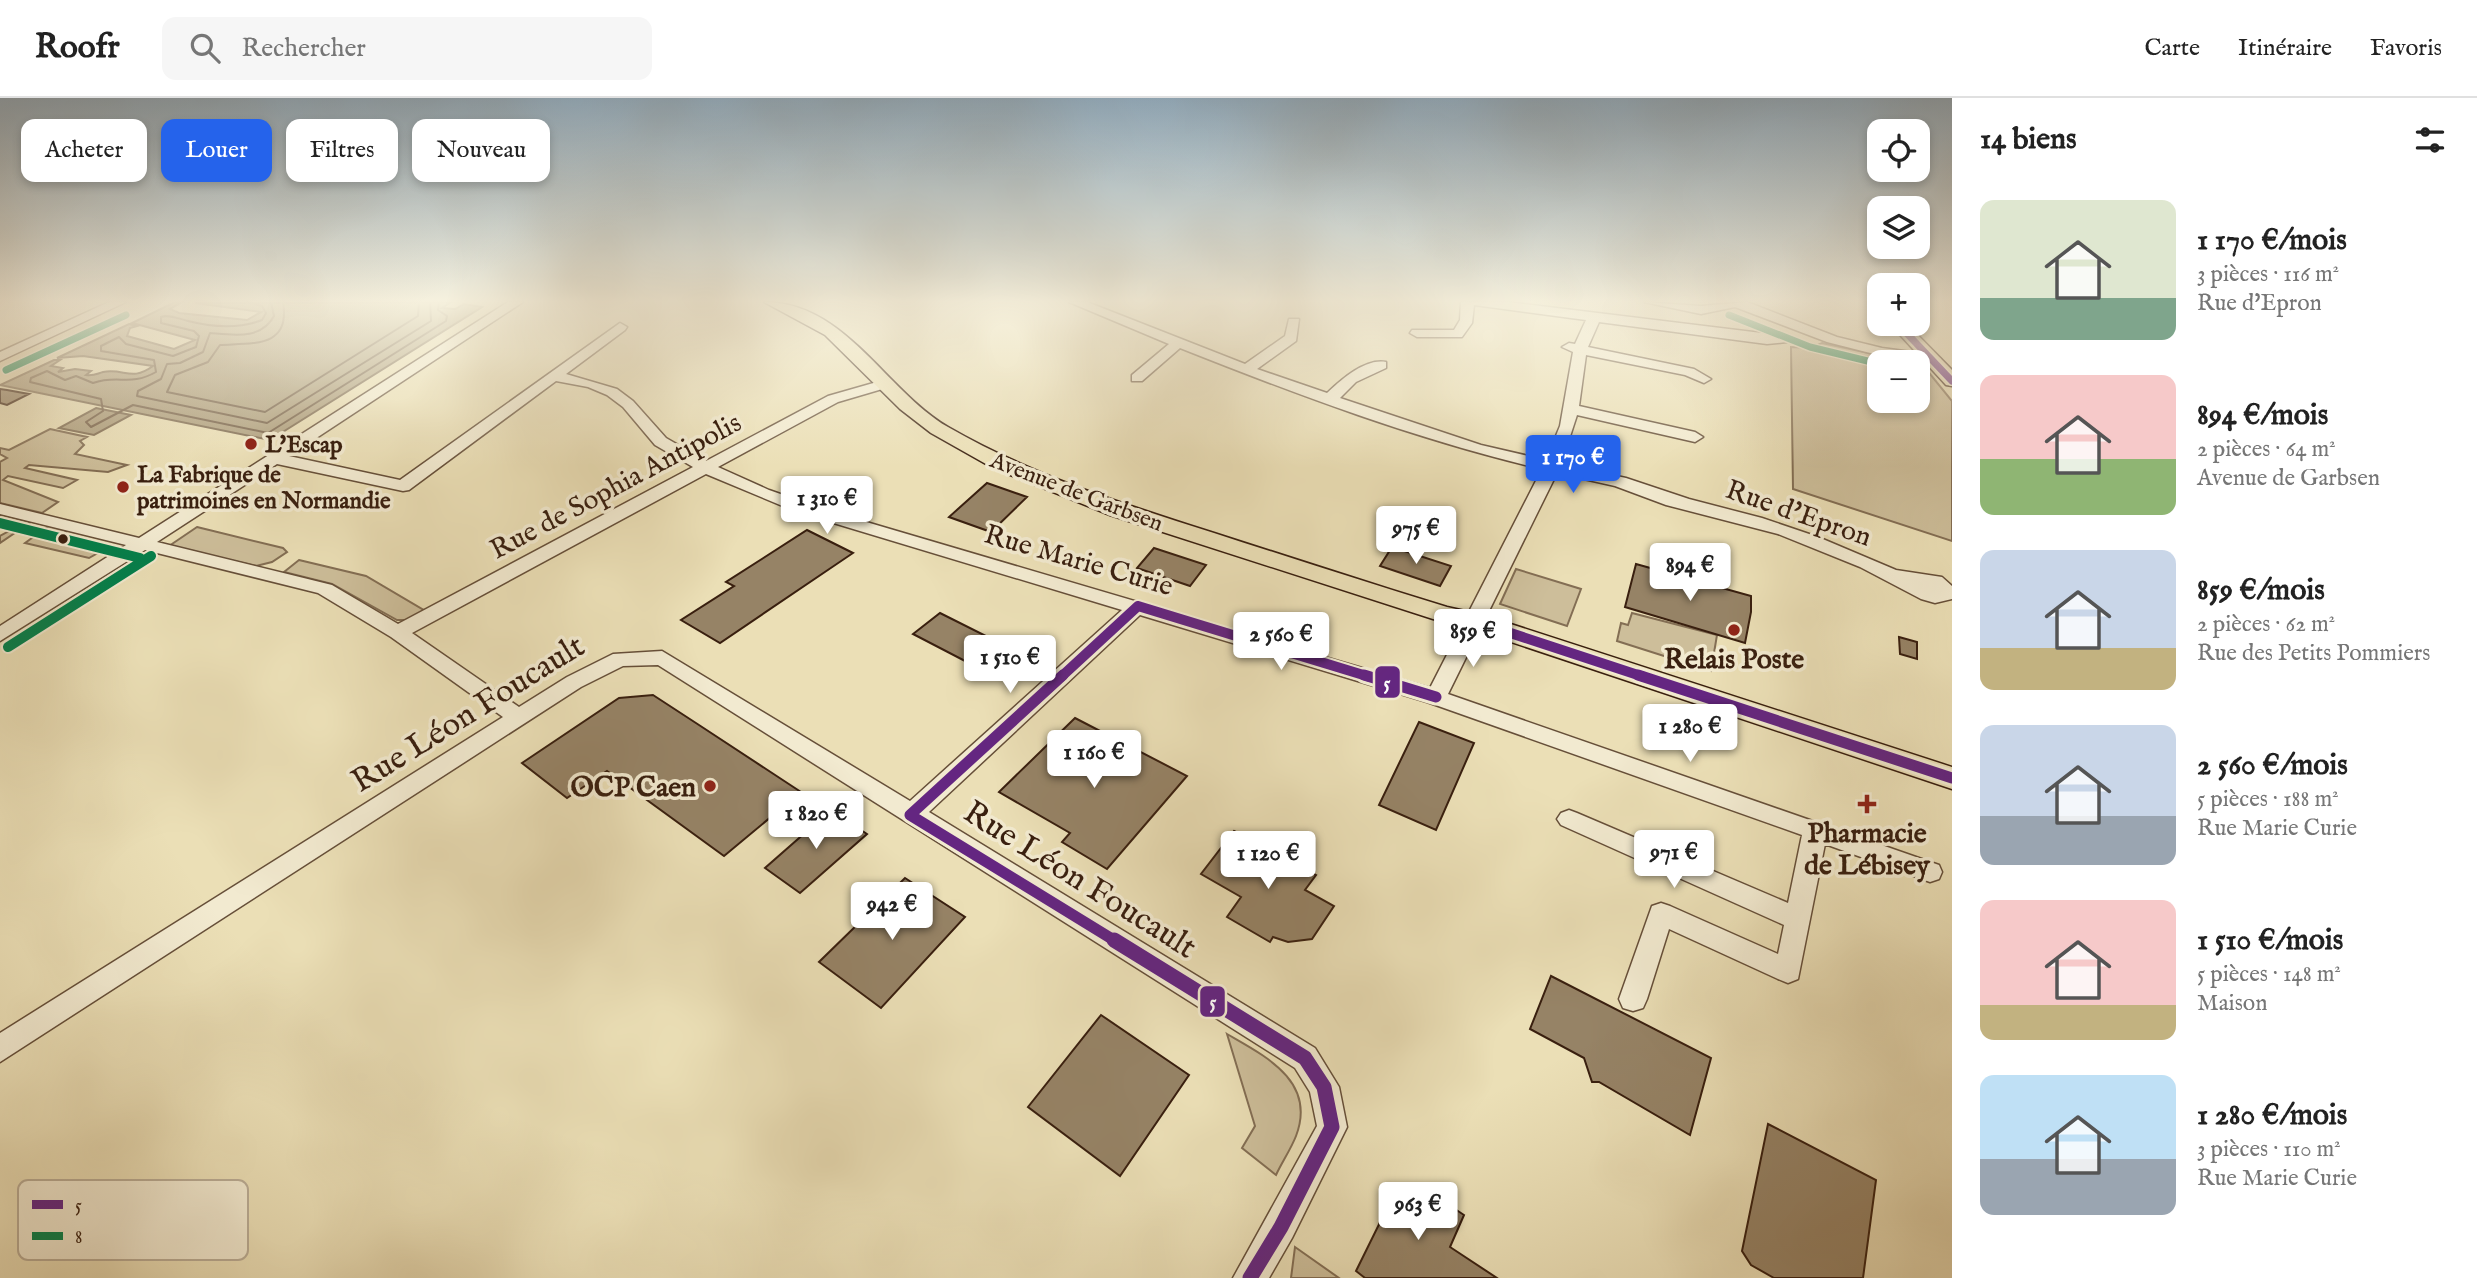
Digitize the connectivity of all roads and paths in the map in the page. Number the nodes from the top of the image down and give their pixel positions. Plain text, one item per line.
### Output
1 (431, 357) edge
2 (579, 357) edge
3 (857, 357) edge
4 (1162, 357) edge
5 (1217, 357) edge
6 (1264, 357) edge
7 (1574, 357) edge
8 (1617, 357) edge
9 (1926, 357) edge
10 (1946, 359) edge
11 (1381, 365) dead end
12 (1247, 369) junction
13 (553, 376) junction
14 (1137, 378) dead end
15 (1704, 379) dead end
16 (1952, 381) edge
17 (884, 384) junction
18 (1329, 400) junction
19 (1571, 409) junction
20 (1695, 437) dead end
21 (274, 458) junction
22 (704, 465) junction
23 (1550, 468) junction
24 (0, 509) edge
25 (143, 544) junction
26 (1893, 575) dead end
27 (1138, 606) junction
28 (1474, 621) junction
29 (398, 632) junction
30 (0, 635) edge
31 (1436, 697) junction
32 (520, 719) junction
33 (1952, 778) edge
34 (910, 815) junction
35 (1569, 819) dead end
36 (1815, 831) junction
37 (1930, 872) dead end
38 (1798, 919) junction
39 (1633, 999) dead end
40 (0, 1049) edge
41 (1250, 1278) edge

1 - 21 street
2 - 13 street
3 - 17 main road, Avenue de Garbsen
4 - 14 street
5 - 12 street, Rue d'Epron
6 - 12 street
7 - 19 street
8 - 15 street
9 - 10 street
10 - 16 main road
11 - 18 street
12 - 18 street, Rue d'Epron
13 - 21 street
13 - 22 street, Rue Marie Curie
17 - 22 street, Rue de Sophia Antipolis
17 - 28 main road, Avenue de Garbsen
18 - 23 street, Rue d'Epron
19 - 20 street
19 - 23 street
21 - 25 street
22 - 27 street, Rue Marie Curie
22 - 29 street, Rue de Sophia Antipolis
23 - 26 street, Rue d'Epron
23 - 28 street
24 - 25 street
25 - 29 street
25 - 30 street
27 - 31 street, Rue Marie Curie
27 - 34 street
28 - 31 street
28 - 33 main road, Avenue de Garbsen
29 - 32 street
31 - 36 street, Rue Marie Curie
32 - 34 street, Rue Léon Foucault
32 - 40 street, Rue Léon Foucault
34 - 41 street, Rue Léon Foucault
35 - 38 street
36 - 37 street, Rue Marie Curie
36 - 38 street
38 - 39 street

